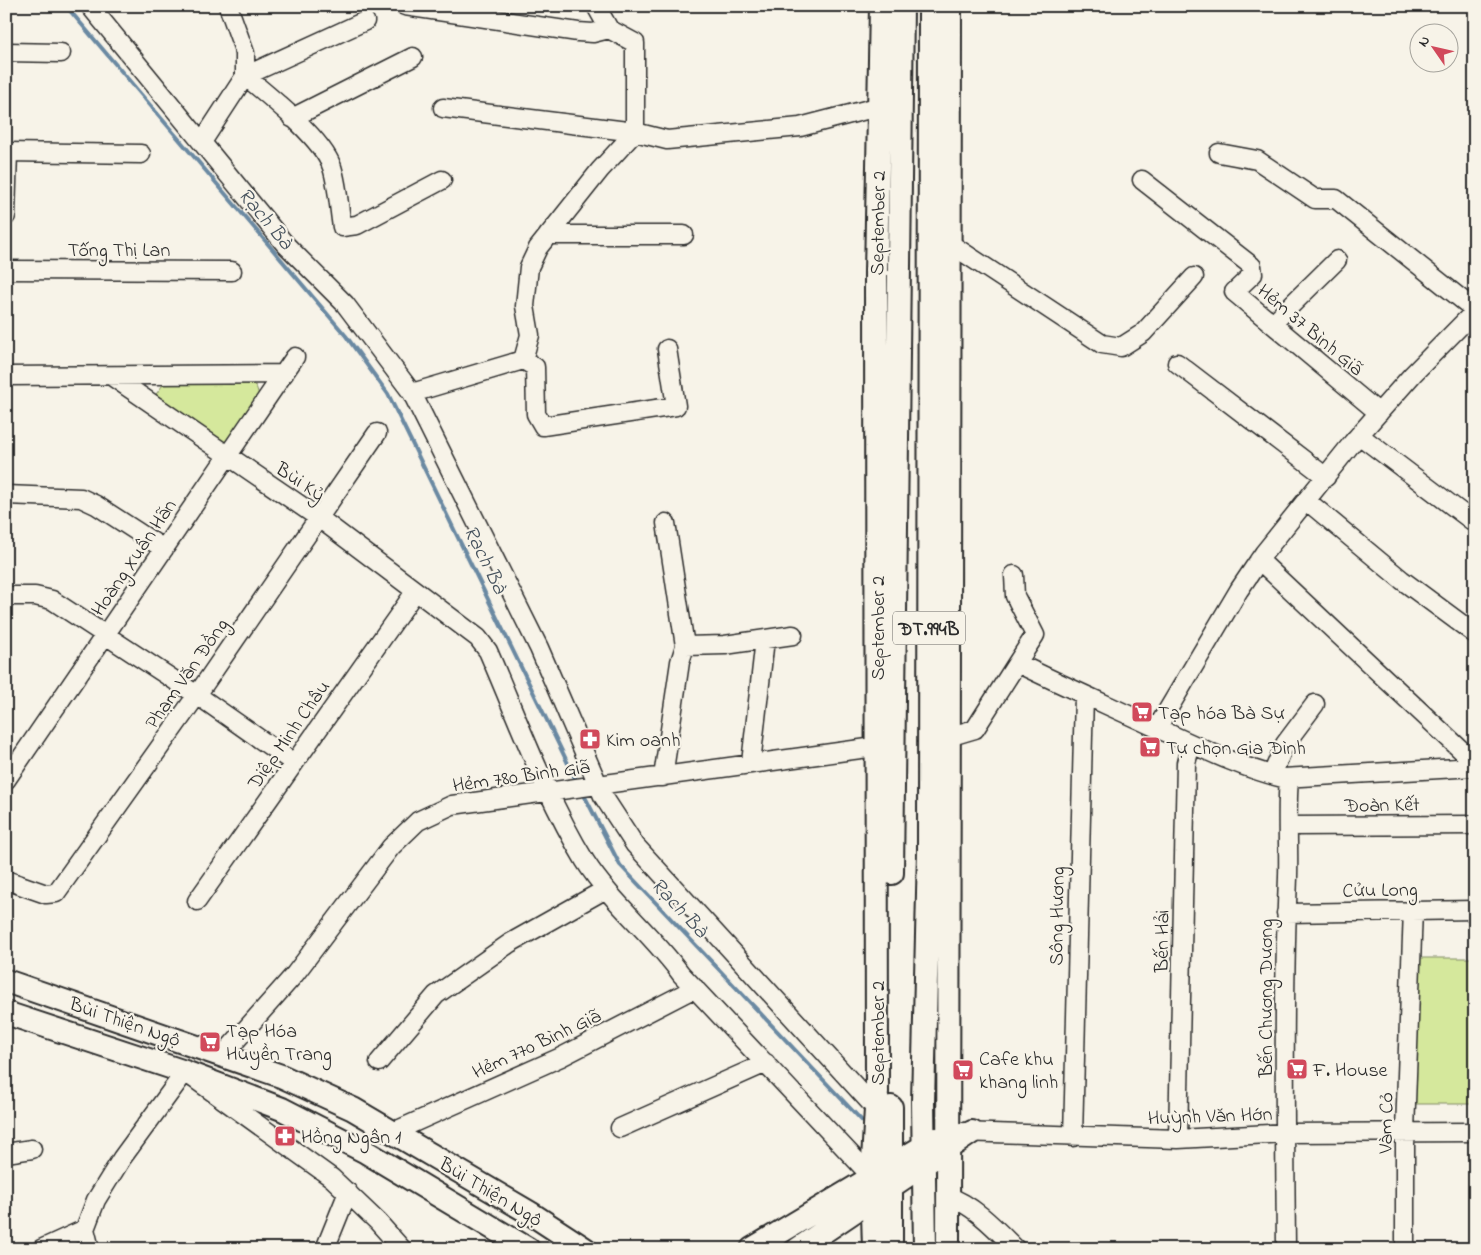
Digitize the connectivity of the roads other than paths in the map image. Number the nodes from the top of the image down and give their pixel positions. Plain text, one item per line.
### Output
1 (90, 6) edge
2 (405, 6) edge
3 (596, 6) edge
4 (881, 6) edge
5 (902, 6) edge
6 (930, 6) edge
7 (950, 6) edge
8 (233, 8) edge
9 (365, 21) dead end
10 (609, 29) junction
11 (6, 52) edge
12 (61, 53) dead end
13 (413, 57) dead end
14 (245, 76) junction
15 (940, 94) junction
16 (902, 96) junction
17 (880, 106) junction
18 (443, 108) dead end
19 (292, 118) junction
20 (635, 132) junction
21 (202, 142) junction
22 (7, 152) edge
23 (1219, 153) dead end
24 (141, 154) dead end
25 (442, 180) dead end
26 (1142, 180) dead end
27 (6, 216) edge
28 (684, 235) dead end
29 (548, 236) junction
30 (949, 243) junction
31 (1337, 260) dead end
32 (6, 270) edge
33 (232, 271) dead end
34 (1194, 277) dead end
35 (1475, 311) edge
36 (1272, 324) junction
37 (667, 349) dead end
38 (296, 357) dead end
39 (523, 360) junction
40 (1177, 363) dead end
41 (284, 374) junction
42 (6, 376) edge
43 (113, 377) junction
44 (412, 393) junction
45 (1379, 413) junction
46 (377, 433) dead end
47 (1359, 435) junction
48 (227, 457) junction
49 (1326, 477) junction
50 (6, 495) edge
51 (1307, 501) junction
52 (319, 518) junction
53 (666, 523) dead end
54 (1475, 523) edge
55 (164, 549) junction
56 (1258, 560) junction
57 (1014, 575) dead end
58 (415, 592) junction
59 (6, 596) edge
60 (106, 634) junction
61 (1475, 634) edge
62 (793, 635) dead end
63 (765, 639) junction
64 (685, 646) junction
65 (1018, 663) junction
66 (886, 664) junction
67 (938, 671) junction
68 (197, 695) junction
69 (1084, 696) junction
70 (1315, 704) dead end
71 (1157, 728) junction
72 (948, 737) junction
73 (1191, 744) junction
74 (875, 747) junction
75 (294, 763) junction
76 (1475, 763) edge
77 (750, 764) junction
78 (1475, 767) edge
79 (9, 769) edge
80 (664, 777) junction
81 (1281, 777) junction
82 (598, 785) junction
83 (550, 792) junction
84 (1475, 825) edge
85 (1289, 826) junction
86 (6, 880) edge
87 (606, 889) junction
88 (196, 901) dead end
89 (1413, 909) junction
90 (1475, 910) edge
91 (1286, 913) junction
92 (6, 982) edge
93 (695, 988) junction
94 (6, 1013) edge
95 (223, 1055) junction
96 (379, 1062) dead end
97 (766, 1063) junction
98 (185, 1072) junction
99 (877, 1110) junction
100 (620, 1128) dead end
101 (1405, 1131) junction
102 (393, 1132) junction
103 (972, 1132) joint
104 (1475, 1132) edge
105 (1285, 1133) junction
106 (1073, 1137) junction
107 (947, 1140) junction
108 (1178, 1140) junction
109 (32, 1149) dead end
110 (6, 1153) edge
111 (925, 1154) junction
112 (881, 1182) junction
113 (348, 1192) junction
114 (947, 1196) junction
115 (85, 1229) junction
116 (41, 1249) edge
117 (90, 1249) edge
118 (325, 1249) edge
119 (402, 1249) edge
120 (528, 1249) edge
121 (585, 1249) edge
122 (752, 1249) edge
123 (798, 1249) edge
124 (874, 1249) edge
125 (890, 1249) edge
126 (925, 1249) edge
127 (948, 1249) edge
128 (1016, 1249) edge
129 (1286, 1249) edge
130 (1405, 1249) edge

1 - 21 street
2 - 10 street
3 - 10 street
4 - 17 main road, September 2 / ĐT.994B
5 - 16 main road, September 2 / ĐT.994B
6 - 15 main road, ĐT.994B
7 - 15 main road, ĐT.994B
8 - 14 street
9 - 14 street
10 - 20 street
11 - 12 street
13 - 19 street
14 - 19 street
14 - 21 street
15 - 16 main road
15 - 30 main road, ĐT.994B
15 - 67 main road, ĐT.994B
16 - 17 main road
16 - 66 main road, September 2 / ĐT.994B
17 - 20 street
17 - 66 main road, September 2 / ĐT.994B
18 - 20 street
19 - 25 street
20 - 29 street
21 - 44 street
22 - 24 street
22 - 27 street
23 - 35 street
26 - 36 street, Hẻm 37 Bình Giã
28 - 29 street
29 - 39 street
30 - 34 street
30 - 67 main road, ĐT.994B
31 - 36 street
32 - 33 street, Tống Thị Lan
35 - 45 street
36 - 45 street, Hẻm 37 Bình Giã
37 - 39 street
38 - 41 street, Hoàng Xuân Hãn
39 - 44 street
40 - 49 street
41 - 43 street
41 - 48 street, Hoàng Xuân Hãn
42 - 43 street
43 - 48 street, Bùi Kỷ
44 - 82 street
45 - 47 street
46 - 52 street, Phạm Văn Đồng
47 - 49 street
47 - 54 street
48 - 52 street, Bùi Kỷ
48 - 55 street, Hoàng Xuân Hãn
49 - 51 street
50 - 55 street
51 - 56 street
51 - 61 street
52 - 58 street, Bùi Kỷ
52 - 68 street, Phạm Văn Đồng
53 - 64 street
55 - 60 street, Hoàng Xuân Hãn
56 - 71 street
56 - 76 street
57 - 65 street
58 - 75 street, Diệp Minh Châu
58 - 83 street, Bùi Kỷ
59 - 60 street
60 - 68 street
60 - 79 street, Hoàng Xuân Hãn
62 - 63 street
63 - 64 street
63 - 77 street
64 - 80 street
65 - 69 street
65 - 72 street
66 - 74 main road, September 2 / ĐT.994B
66 - 112 main road, September 2 / ĐT.994B
67 - 72 main road, ĐT.994B
67 - 111 main road, ĐT.994B
68 - 75 street
68 - 86 street, Phạm Văn Đồng
69 - 71 street
69 - 106 street, Sông Hương
70 - 81 street, Bến Chương Dương
71 - 73 street
72 - 107 main road, ĐT.994B
73 - 81 street
73 - 108 street, Bến Hải
74 - 77 street, Hẻm 780 Bình Giã
74 - 99 main road, September 2 / ĐT.994B
75 - 88 street, Diệp Minh Châu
77 - 80 street, Hẻm 780 Bình Giã
78 - 81 street
80 - 82 street, Hẻm 780 Bình Giã
81 - 85 street, Bến Chương Dương
82 - 83 street, Hẻm 780 Bình Giã
82 - 99 street
83 - 87 street, Bùi Kỷ
83 - 95 street, Hẻm 780 Bình Giã
84 - 85 street, Đoàn Kết
85 - 91 street, Bến Chương Dương
87 - 93 street, Bùi Kỷ
87 - 96 street
89 - 90 street, Cửu Long
89 - 91 street, Cửu Long
89 - 101 street, Vàm Cỏ
91 - 105 street, Bến Chương Dương
92 - 95 main road, Bùi Thiện Ngộ
93 - 97 street, Bùi Kỷ
93 - 102 street, Hẻm 770 Bình Giã
94 - 98 main road
95 - 102 main road, Bùi Thiện Ngộ
97 - 100 street
97 - 112 street, Bùi Kỷ
98 - 113 street
98 - 115 street
98 - 120 main road
99 - 112 main road, September 2 / ĐT.994B
101 - 104 street, Huỳnh Văn Hớn
101 - 105 street, Huỳnh Văn Hớn
101 - 130 street, Vàm Cỏ
102 - 121 main road, Bùi Thiện Ngộ
103 - 106 street, Huỳnh Văn Hớn
103 - 107 main road
105 - 108 street, Huỳnh Văn Hớn
105 - 129 street, Bến Chương Dương
106 - 108 street, Huỳnh Văn Hớn
107 - 111 main road
107 - 114 main road, ĐT.994B
109 - 110 street
111 - 112 main road
111 - 126 main road, ĐT.994B
112 - 122 main road
112 - 123 main road
112 - 124 main road, September 2 / ĐT.994B
112 - 125 main road, September 2 / ĐT.994B
113 - 118 street
113 - 119 street
114 - 127 main road, ĐT.994B
114 - 128 street
115 - 116 street
115 - 117 street

